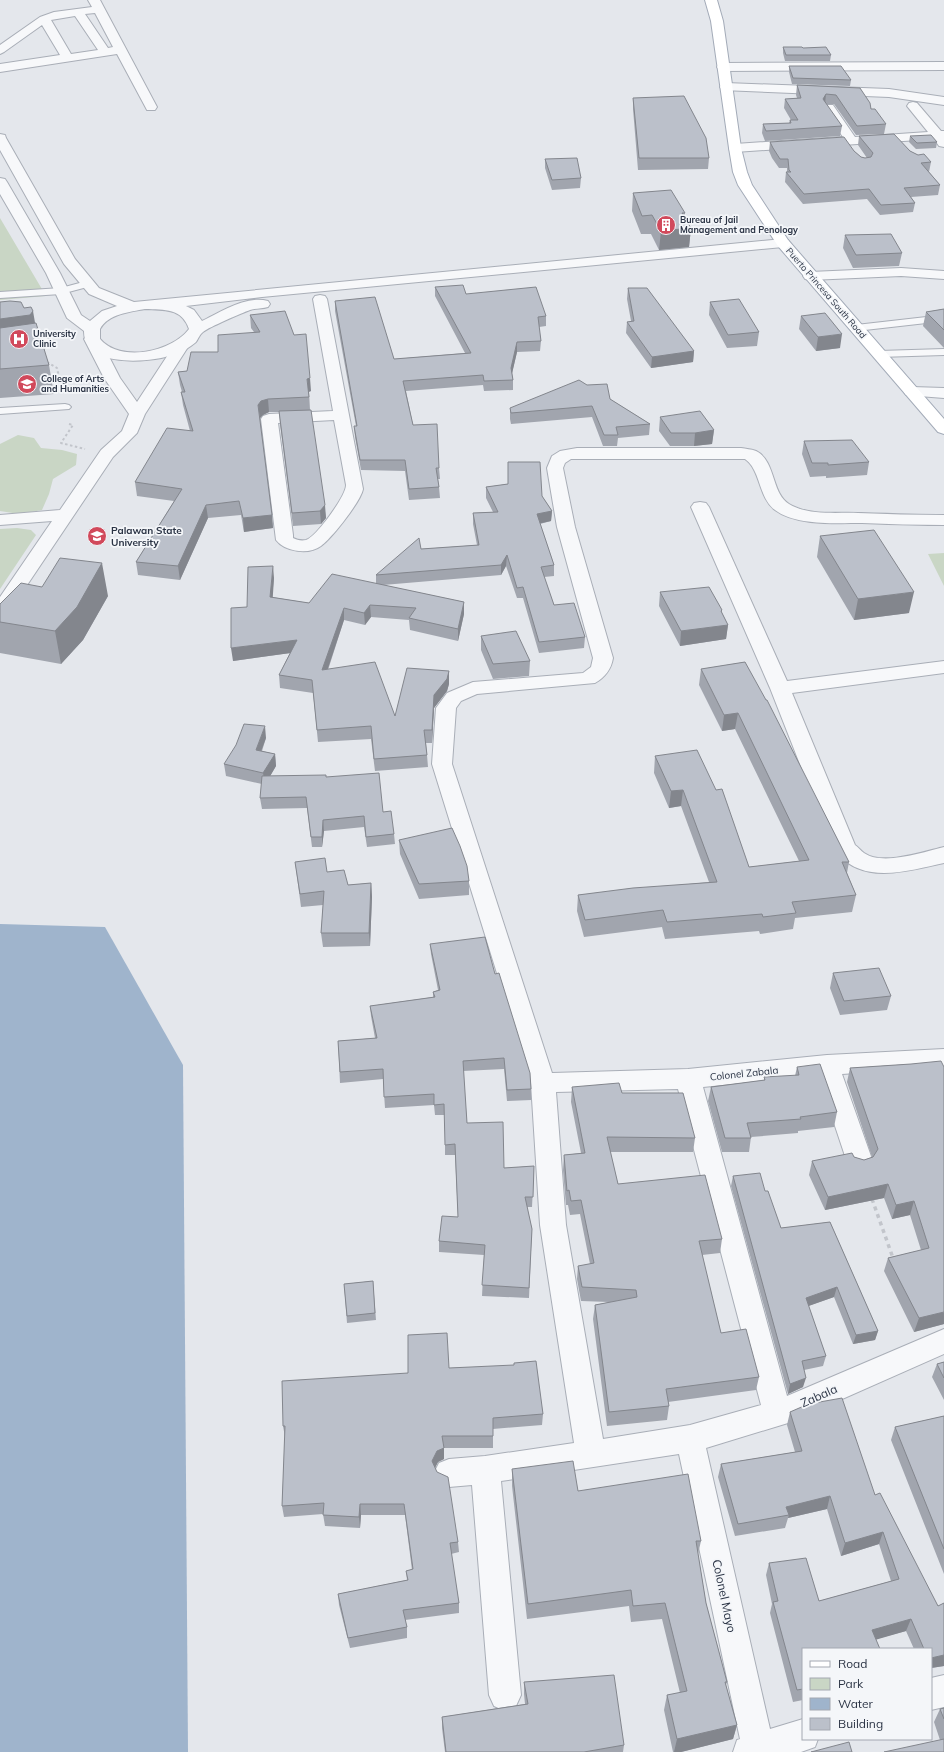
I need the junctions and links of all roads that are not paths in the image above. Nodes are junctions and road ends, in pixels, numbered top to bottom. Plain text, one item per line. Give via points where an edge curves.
1 (711, 0) edge
2 (97, 4) edge
3 (78, 12) junction
4 (44, 19) junction
5 (17, 38) junction
6 (120, 50) junction
7 (0, 51) edge
8 (105, 52) junction
9 (68, 58) junction
10 (31, 63) junction
11 (944, 66) edge
12 (723, 67) junction
13 (4, 68) edge
14 (726, 87) junction
15 (944, 101) edge
16 (913, 106) dead end
17 (151, 107) dead end
18 (829, 108) edge
19 (886, 125) edge
20 (0, 138) edge
21 (896, 138) junction
22 (942, 138) edge
23 (851, 145) junction
24 (735, 148) junction
25 (906, 149) edge
26 (0, 182) edge
27 (784, 243) junction
28 (794, 255) junction
29 (944, 275) edge
30 (810, 276) junction
31 (87, 284) junction
32 (61, 291) junction
33 (0, 295) edge
34 (320, 299) junction
35 (159, 305) junction
36 (132, 307) junction
37 (944, 318) edge
38 (856, 328) junction
39 (197, 329) junction
40 (92, 334) junction
41 (42, 344) edge
42 (180, 347) junction
43 (944, 352) edge
44 (0, 353) edge
45 (879, 354) junction
46 (912, 392) junction
47 (944, 393) edge
48 (65, 406) road end
49 (0, 412) edge
50 (137, 414) junction
51 (342, 415) junction
52 (944, 429) edge
53 (700, 507) dead end
54 (65, 515) junction
55 (0, 520) edge
56 (944, 520) edge
57 (0, 611) edge
58 (944, 667) edge
59 (780, 688) junction
60 (944, 856) edge
61 (944, 1058) edge
62 (827, 1065) junction
63 (688, 1079) junction
64 (543, 1083) junction
65 (860, 1162) edge
66 (944, 1341) edge
67 (778, 1414) junction
68 (690, 1439) junction
69 (591, 1455) junction
70 (486, 1470) junction
71 (449, 1473) dead end
72 (944, 1691) edge
73 (932, 1694) edge
74 (505, 1695) dead end
75 (802, 1735) edge
76 (755, 1751) edge

1 - 12 main road, Puerto Princesa South Road via 717,21
2 - 3 street
2 - 6 street
3 - 4 street
3 - 8 street
4 - 5 street
4 - 9 street
5 - 7 street
5 - 10 street
6 - 8 street
6 - 17 street
7 - 13 street
8 - 9 street
9 - 10 street
10 - 13 street
11 - 12 street
12 - 14 main road, Puerto Princesa South Road
14 - 15 street via 896,93
14 - 24 main road, Puerto Princesa South Road
16 - 22 street
18 - 23 street
19 - 21 street
20 - 31 street via 69,261
21 - 22 street
21 - 23 street
21 - 25 street
23 - 24 street
24 - 27 main road, Puerto Princesa South Road via 745,185
26 - 32 street
27 - 28 main road, Puerto Princesa South Road
27 - 35 street
28 - 30 main road, Puerto Princesa South Road
28 - 34 street via 497,280
29 - 30 street via 901,272
30 - 38 main road, Puerto Princesa South Road
31 - 32 lane
31 - 36 street via 94,291
32 - 33 lane
32 - 40 street via 75,318
34 - 39 street via 247,306
34 - 51 street
35 - 36 street
35 - 39 street via 178,309 191,316
36 - 40 street via 113,312 100,320
37 - 38 lane
38 - 45 main road, Puerto Princesa South Road
39 - 42 street via 194,337
40 - 42 street via 101,348 117,354 161,354
40 - 50 street via 112,378
41 - 44 lane
42 - 50 street
43 - 45 lane
45 - 46 main road, Puerto Princesa South Road
46 - 47 street
46 - 52 main road, Puerto Princesa South Road
48 - 49 lane
50 - 54 street via 129,433 107,454
51 - 51 street via 355,490 314,543 300,546 289,544 284,535 269,419
53 - 59 street
54 - 55 street
54 - 57 street
56 - 64 street via 820,517 796,513 782,508 775,501 756,459 750,455 577,453 558,460 555,468 566,527 603,658 602,666 588,679 473,688 454,696 446,708 442,764
58 - 59 street
59 - 60 street via 846,850 867,864 886,866
61 - 62 street, Colonel Zabala
62 - 63 street, Colonel Zabala
62 - 65 street
63 - 64 street, Colonel Zabala
63 - 67 street
64 - 69 street via 553,1225
66 - 67 street, Zabala
67 - 68 street, Zabala
68 - 69 street, Zabala
68 - 76 street, Colonel Mayo
69 - 70 street, Zabala
70 - 71 street, Zabala
70 - 74 street
72 - 73 street
75 - 76 street

